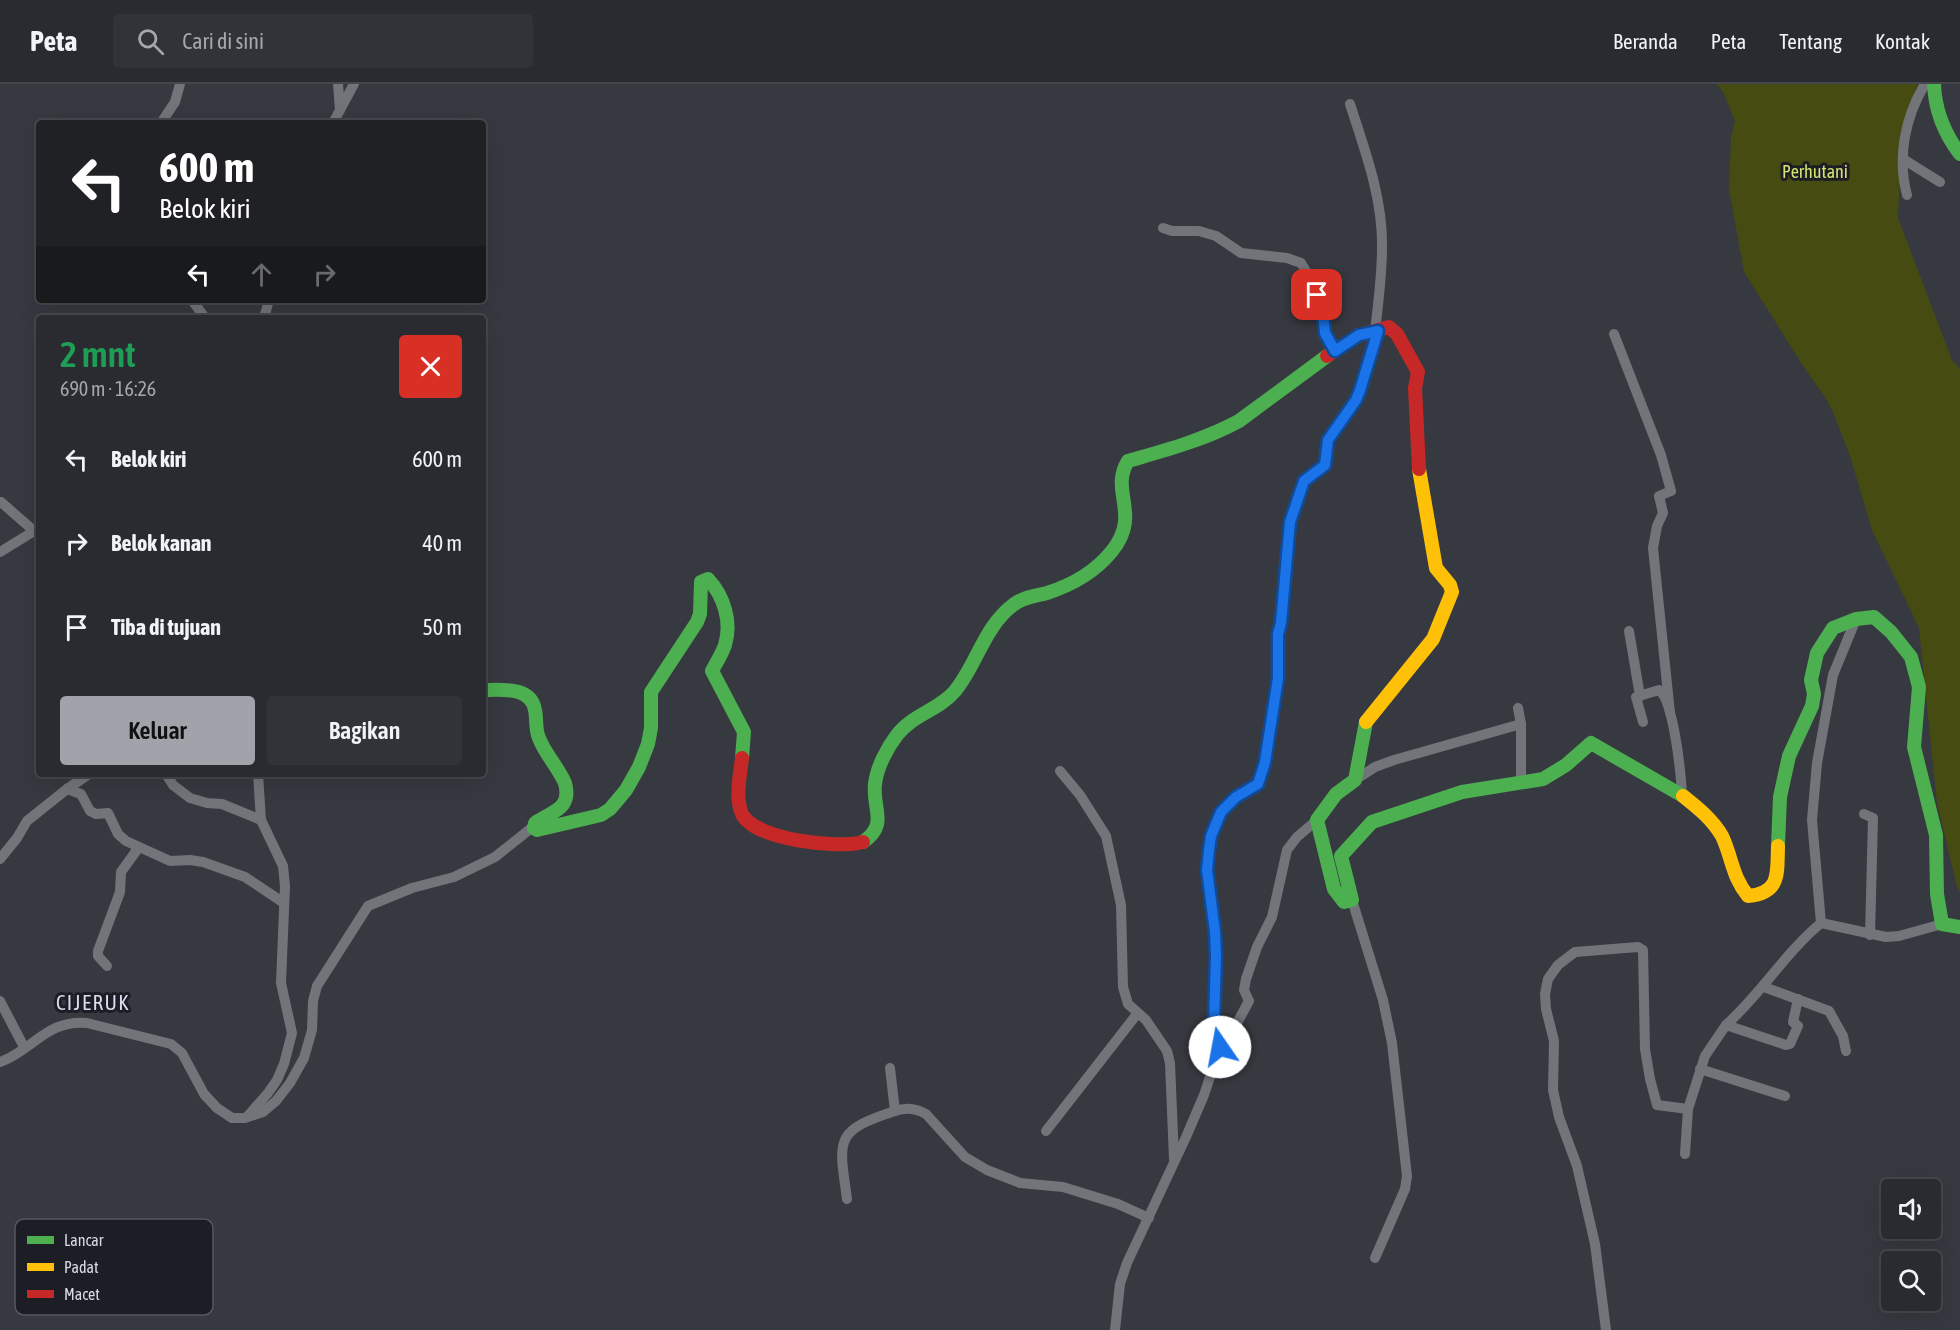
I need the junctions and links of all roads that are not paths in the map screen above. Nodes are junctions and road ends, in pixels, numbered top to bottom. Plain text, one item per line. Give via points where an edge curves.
1 (180, 84) edge
2 (338, 84) edge
3 (354, 84) edge
4 (1924, 84) edge
5 (1934, 84) edge
6 (1350, 104) dead end
7 (340, 110) junction
8 (163, 120) edge
9 (335, 120) edge
10 (1960, 154) edge
11 (1903, 159) junction
12 (1940, 182) dead end
13 (1907, 195) dead end
14 (1163, 228) dead end
15 (1377, 331) junction
16 (1614, 334) dead end
17 (1335, 351) junction
18 (1, 502) edge
19 (36, 529) edge
20 (36, 531) edge
21 (0, 552) edge
22 (1856, 619) junction
23 (1833, 628) junction
24 (1629, 631) dead end
25 (1845, 642) junction
26 (486, 690) edge
27 (1640, 696) junction
28 (1518, 708) dead end
29 (1670, 713) junction
30 (1643, 722) dead end
31 (1521, 724) junction
32 (1060, 771) dead end
33 (85, 777) edge
34 (168, 777) edge
35 (258, 777) edge
36 (1355, 780) junction
37 (1521, 782) junction
38 (67, 789) junction
39 (1682, 795) junction
40 (1864, 814) dead end
41 (261, 820) junction
42 (1317, 820) junction
43 (534, 826) junction
44 (139, 847) junction
45 (0, 859) edge
46 (1352, 900) junction
47 (284, 903) junction
48 (1821, 923) junction
49 (1942, 924) junction
50 (1960, 927) edge
51 (1870, 935) junction
52 (107, 966) dead end
53 (1764, 987) junction
54 (1798, 999) junction
55 (0, 1001) edge
56 (1137, 1014) junction
57 (1726, 1025) junction
58 (24, 1047) junction
59 (1220, 1047) junction
60 (1846, 1051) dead end
61 (0, 1062) edge
62 (890, 1068) dead end
63 (1700, 1069) junction
64 (1785, 1096) dead end
65 (1688, 1109) junction
66 (895, 1111) junction
67 (245, 1118) junction
68 (1046, 1131) dead end
69 (1685, 1154) dead end
70 (1174, 1162) junction
71 (847, 1199) dead end
72 (1149, 1218) junction
73 (1375, 1258) dead end
74 (1115, 1330) edge
75 (1606, 1330) edge

1 - 8 street via 175,102
2 - 7 street
3 - 7 street
4 - 11 street via 1910,121
5 - 10 main road via 1942,127
6 - 15 street via 1373,173 1379,212 1382,247
7 - 9 street
11 - 12 street
11 - 13 street
14 - 17 street via 1199,231 1216,236 1241,253 1301,263 1317,295 1325,333
15 - 17 main road via 1359,335
15 - 36 main road via 1389,327 1394,330 1416,366 1419,472 1436,568 1452,592 1433,639 1366,721
15 - 59 street via 1356,400 1328,440 1325,465 1304,481 1290,522 1278,634 1278,678 1258,784 1221,812 1211,836 1207,870 1215,932 1214,1023
16 - 29 street via 1671,491 1659,496 1663,513 1653,548
17 - 43 main road via 1224,429 1128,461 1122,472 1126,521 1110,553 1063,587 1012,606 987,634 952,694 899,732 876,778 878,823 868,840 856,844 774,835 745,819 739,801 744,732 712,671 725,645 728,628 717,589 706,579 702,582 697,622 651,692 652,721 647,749 642,764 617,802 597,816 537,830
18 - 19 street
20 - 21 street
22 - 23 main road
22 - 25 street
22 - 49 main road via 1874,617 1911,657 1919,687 1914,747 1936,835
23 - 25 street
23 - 39 main road via 1817,653 1812,706 1784,774 1779,869 1770,890 1755,896 1742,891 1722,837 1708,816
24 - 27 street
25 - 48 street via 1828,692 1812,820
26 - 43 main road via 517,692 531,699 538,737 566,784 564,805
27 - 29 street via 1659,690
27 - 30 street via 1636,697
28 - 31 street
29 - 39 street
31 - 36 street via 1409,755 1375,767
31 - 37 street
32 - 56 street via 1106,836 1121,905 1124,987 1128,1004
33 - 38 street
34 - 41 street via 190,798 222,804
35 - 41 street
36 - 42 main road via 1336,794
37 - 39 main road via 1543,779 1591,743
37 - 46 main road via 1462,792 1372,822 1341,856
38 - 44 street via 81,794 92,812 108,813 121,837
38 - 45 street via 27,821
40 - 51 street via 1873,818
41 - 47 street via 283,866
42 - 46 main road via 1334,889 1344,903
42 - 59 street via 1287,850 1272,917 1246,979 1244,990 1249,1000
43 - 67 street via 495,857 454,877 411,888 368,906 317,986 312,1030 304,1058 290,1083 263,1112
44 - 47 street via 171,861 203,862 244,877
44 - 52 street via 121,872 120,892 98,951
46 - 73 street via 1390,1032 1407,1176
47 - 67 street via 281,983 291,1041 277,1080
48 - 51 street
48 - 53 street via 1802,939
49 - 50 main road
49 - 51 street via 1899,936
53 - 54 street
53 - 57 street
54 - 57 street via 1792,1022 1798,1028 1787,1045
54 - 60 street via 1829,1011 1843,1036
55 - 58 street
56 - 68 street
56 - 70 street via 1146,1020 1167,1051 1170,1063
57 - 63 street
58 - 61 street
58 - 67 street via 73,1022 162,1041 182,1053 204,1094 217,1108 232,1118
59 - 70 street
62 - 66 street
63 - 64 street
63 - 65 street
65 - 69 street
65 - 75 street via 1657,1105 1645,1049 1642,948 1575,952 1558,965 1548,979 1545,994 1554,1041 1553,1090 1577,1166 1595,1244
66 - 71 street via 864,1121 844,1139 841,1160
66 - 72 street via 918,1109 926,1114 965,1157 987,1170 1020,1183 1063,1187
70 - 72 street
72 - 74 street via 1135,1242 1120,1284

